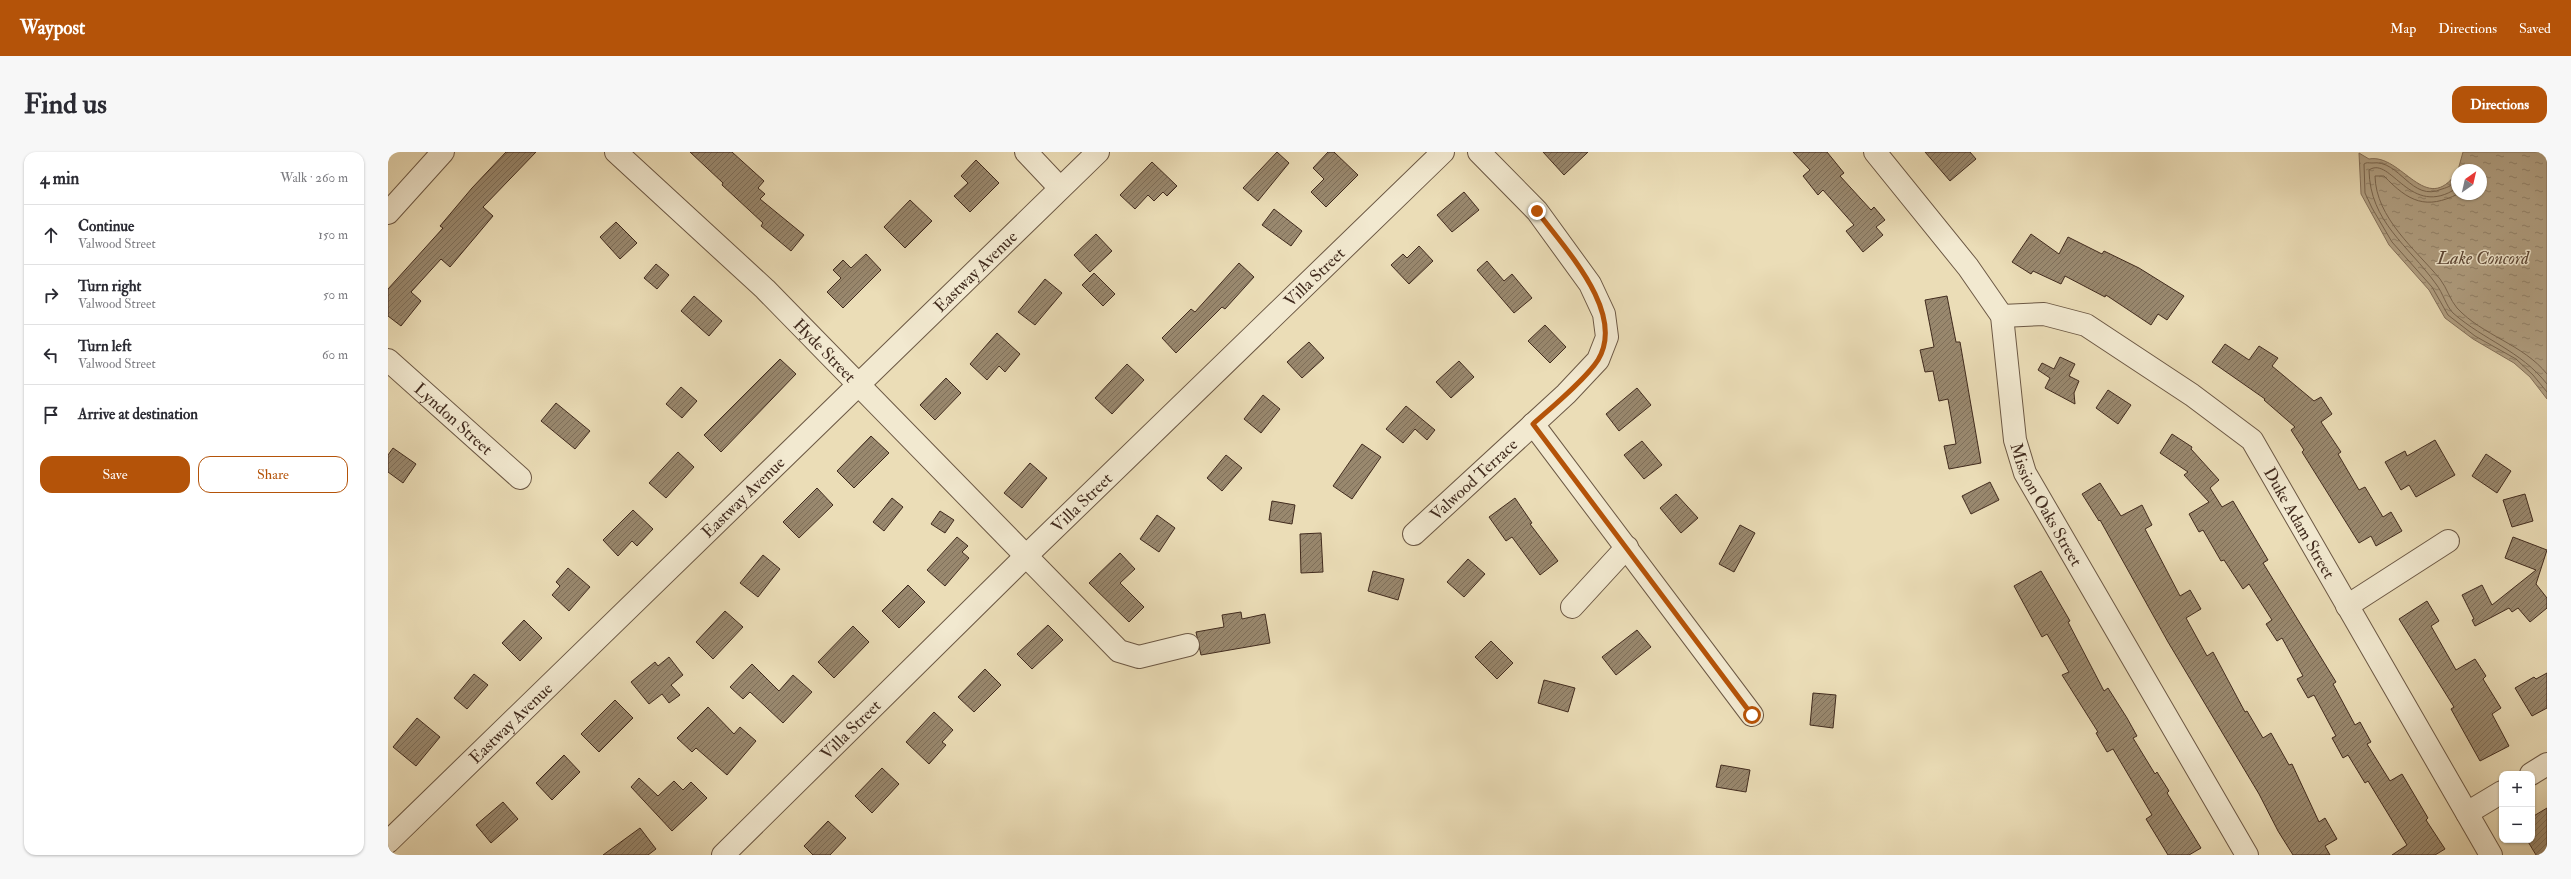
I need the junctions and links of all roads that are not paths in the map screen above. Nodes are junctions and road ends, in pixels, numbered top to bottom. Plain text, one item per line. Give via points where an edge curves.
1 (443, 152) edge
2 (616, 152) edge
3 (1026, 152) edge
4 (1098, 152) edge
5 (1443, 152) edge
6 (1479, 152) edge
7 (1875, 152) edge
8 (1060, 188) junction
9 (388, 213) edge
10 (2002, 316) junction
11 (388, 360) edge
12 (858, 385) junction
13 (1533, 424) junction
14 (520, 478) dead end
15 (1414, 534) dead end
16 (2448, 541) dead end
17 (1627, 547) junction
18 (1026, 556) junction
19 (2347, 606) junction
20 (1572, 607) dead end
21 (1188, 645) dead end
22 (1752, 715) dead end
23 (2547, 764) edge
24 (2535, 772) edge
25 (2499, 794) edge
26 (2467, 813) junction
27 (388, 842) edge
28 (723, 855) edge
29 (2247, 855) edge
30 (2491, 855) edge

1 - 9 street
2 - 12 street, Hyde Street via 765,289
3 - 8 street
4 - 8 street, Eastway Avenue
5 - 18 street, Villa Street
6 - 13 street, Valwood Terrace via 1537,211 1590,284 1607,326 1607,337 1598,360
7 - 10 street, Mission Oaks Street via 1968,266
8 - 12 street, Eastway Avenue
10 - 19 street, Duke Adam Street via 2044,314 2086,325 2192,395 2252,440
10 - 29 street, Mission Oaks Street via 2015,440 2025,473
11 - 14 street, Lyndon Street
12 - 18 street, Hyde Street
12 - 27 street, Eastway Avenue
13 - 15 street, Valwood Terrace
13 - 17 street
16 - 19 street
17 - 20 street
17 - 22 street
18 - 21 street, Hyde Street via 1118,651 1139,656
18 - 28 street, Villa Street
19 - 26 street, Duke Adam Street
23 - 24 street
25 - 26 street
26 - 30 street, Duke Adam Street

